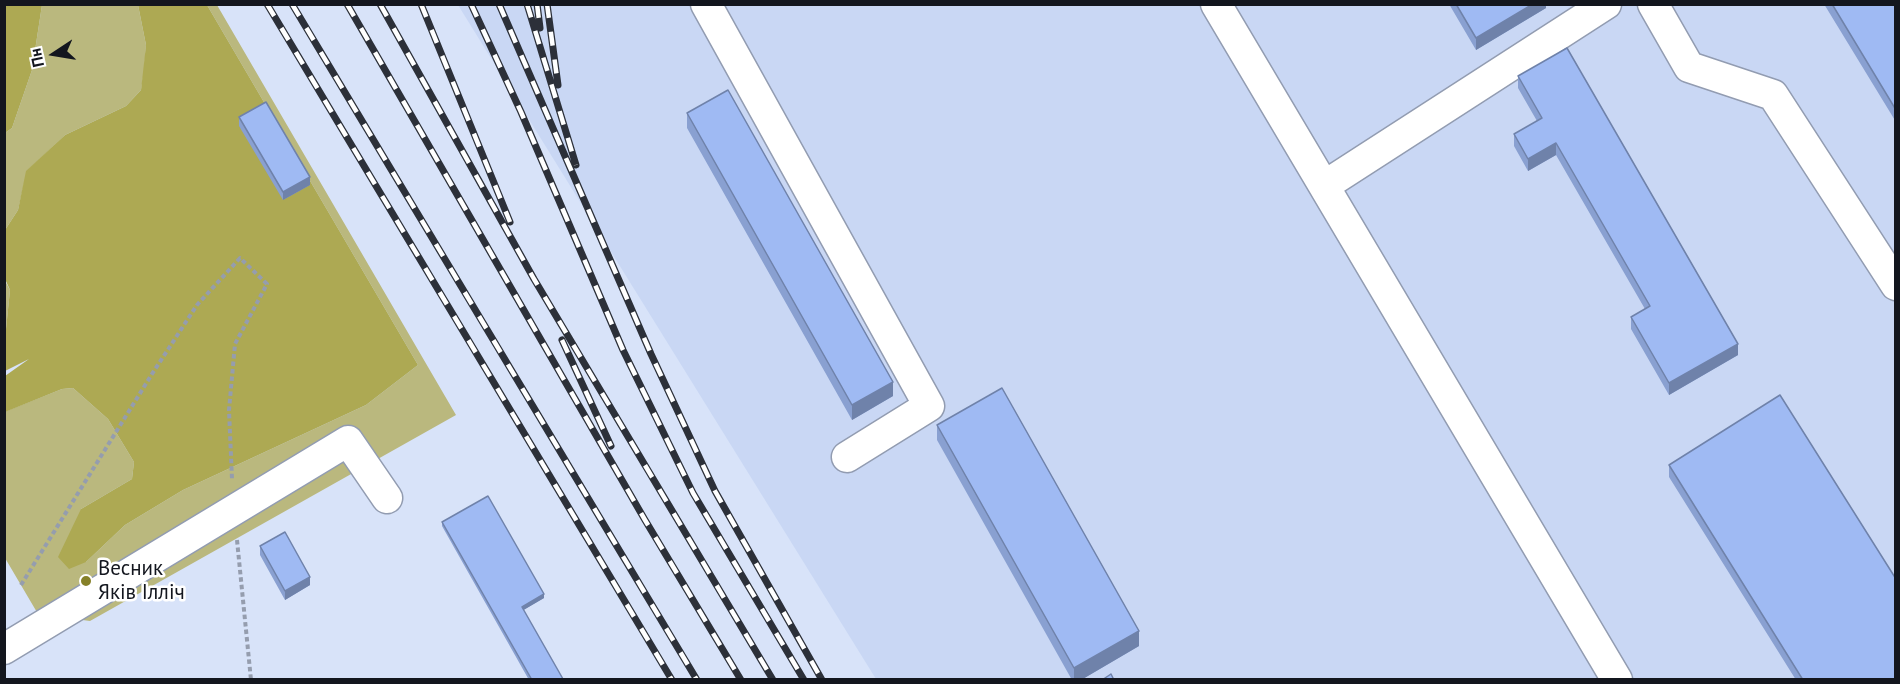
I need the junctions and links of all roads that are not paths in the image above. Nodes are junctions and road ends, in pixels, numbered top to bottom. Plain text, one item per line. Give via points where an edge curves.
1 (706, 4) edge
2 (1216, 4) edge
3 (1606, 4) edge
4 (1653, 4) edge
5 (1324, 186) junction
6 (1896, 285) edge
7 (847, 457) dead end
8 (387, 498) dead end
9 (4, 649) edge
10 (1612, 677) edge

1 - 7 street via 929,406
2 - 5 street
3 - 5 street
4 - 6 street via 1689,67 1773,95
5 - 10 street
8 - 9 street via 348,441

